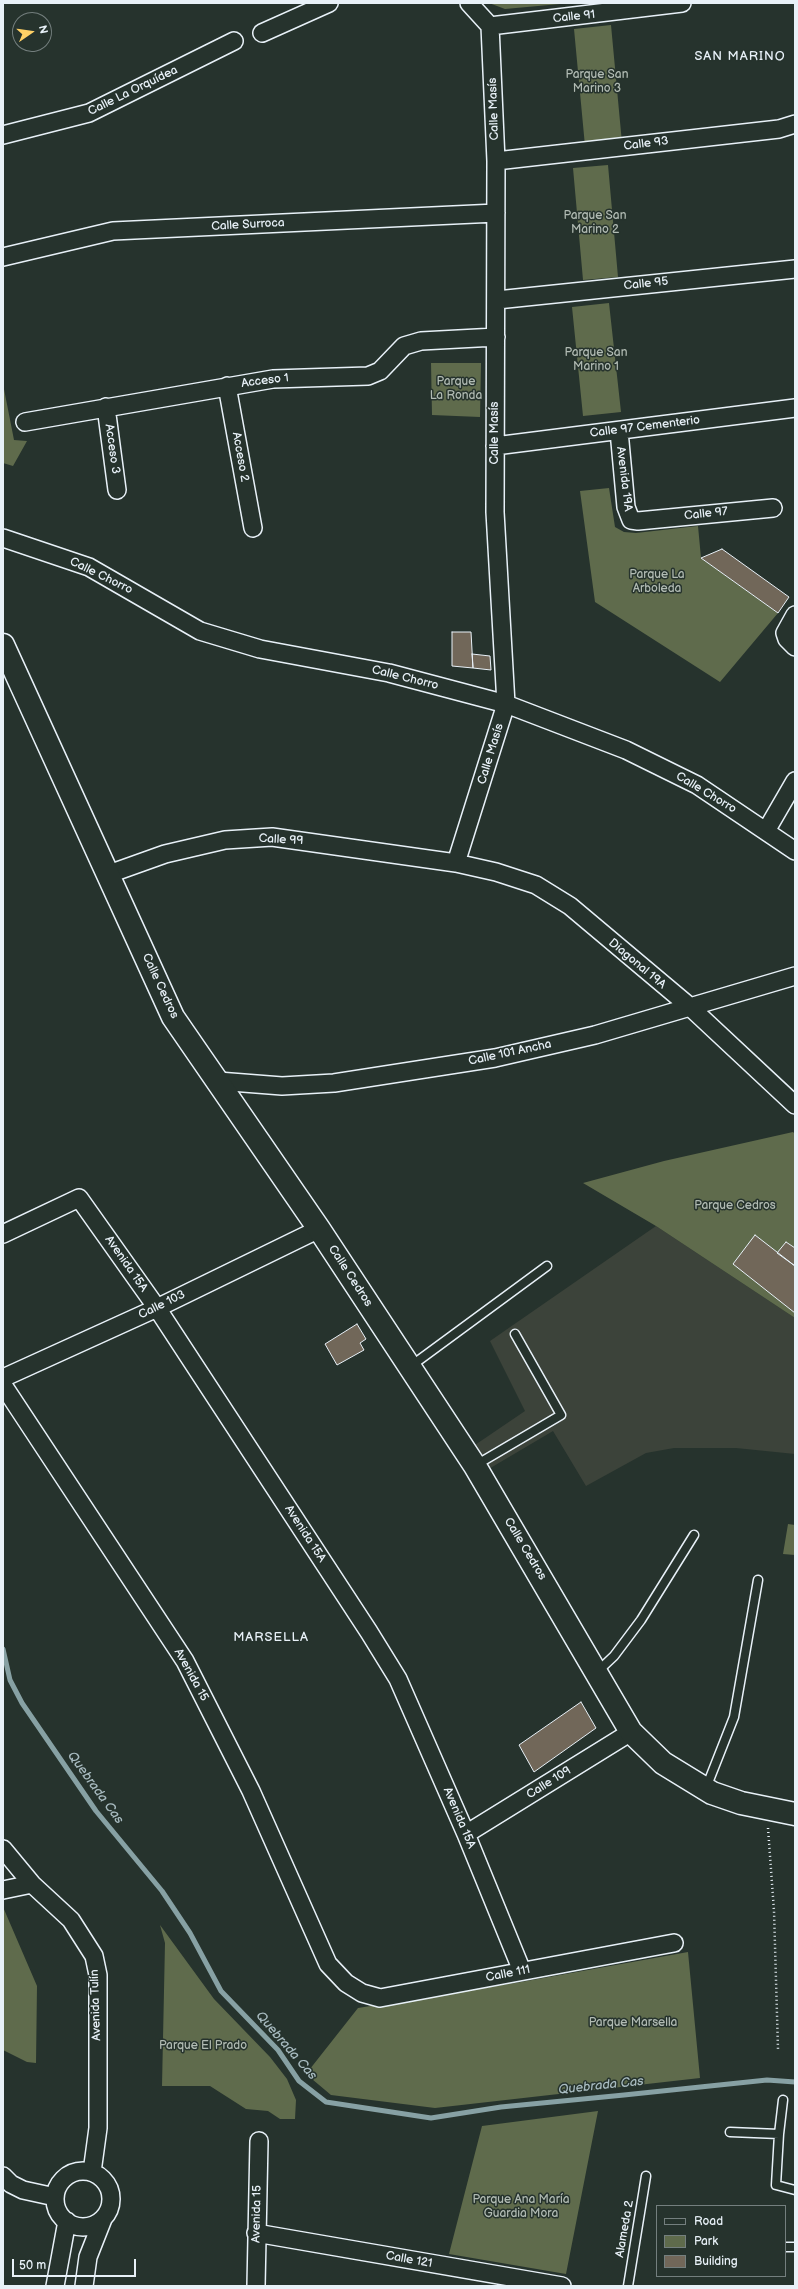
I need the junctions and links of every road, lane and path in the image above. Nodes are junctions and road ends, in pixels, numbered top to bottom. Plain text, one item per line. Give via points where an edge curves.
1 (329, 3) edge
2 (468, 3) edge
3 (682, 3) edge
4 (656, 5) edge
5 (490, 26) junction
6 (262, 33) dead end
7 (234, 41) dead end
8 (795, 124) edge
9 (3, 136) edge
10 (496, 162) junction
11 (496, 213) junction
12 (3, 257) edge
13 (795, 268) edge
14 (497, 300) junction
15 (496, 337) junction
16 (227, 386) junction
17 (106, 407) junction
18 (795, 408) edge
19 (25, 422) dead end
20 (619, 431) junction
21 (495, 446) junction
22 (117, 490) dead end
23 (773, 508) dead end
24 (638, 521) joint
25 (253, 528) dead end
26 (3, 538) edge
27 (795, 615) edge
28 (790, 641) edge
29 (3, 645) edge
30 (506, 704) junction
31 (795, 781) edge
32 (766, 831) junction
33 (795, 850) edge
34 (456, 863) junction
35 (109, 874) junction
36 (795, 976) edge
37 (688, 1006) junction
38 (218, 1081) junction
39 (795, 1105) edge
40 (319, 1229) junction
41 (3, 1234) edge
42 (547, 1266) dead end
43 (157, 1308) junction
44 (515, 1334) dead end
45 (410, 1367) junction
46 (3, 1378) edge
47 (3, 1385) edge
48 (475, 1466) junction
49 (694, 1535) dead end
50 (758, 1580) dead end
51 (597, 1672) junction
52 (631, 1732) junction
53 (705, 1790) junction
54 (767, 1809) junction
55 (795, 1814) edge
56 (466, 1834) junction
57 (3, 1849) edge
58 (32, 1884) junction
59 (3, 1890) edge
60 (674, 1943) dead end
61 (522, 1971) junction
62 (346, 1982) joint
63 (778, 2048) dead end
64 (783, 2100) dead end
65 (730, 2132) dead end
66 (780, 2134) junction
67 (259, 2141) dead end
68 (92, 2172) junction
69 (3, 2176) edge
70 (646, 2176) dead end
71 (795, 2190) edge
72 (55, 2197) junction
73 (103, 2219) junction
74 (67, 2221) junction
75 (256, 2233) junction
76 (510, 2282) edge
77 (55, 2286) edge
78 (84, 2286) edge
79 (256, 2286) edge
80 (562, 2286) edge
81 (628, 2286) edge

1 - 6 street
2 - 5 street
3 - 4 street, Calle 91
4 - 5 street, Calle 91
5 - 10 street, Calle Masís
7 - 9 street, Calle La Orquídea via 89,113
8 - 10 street, Calle 93 via 771,130
10 - 11 street, Calle Masís
11 - 12 street, Calle Surroca via 113,232
11 - 14 street, Calle Masís
13 - 14 street, Calle 95
14 - 15 street, Calle Masís
15 - 16 street, Acceso 1 via 421,340 404,346 380,371 368,376 273,379
15 - 21 street, Calle Masís
16 - 17 street, Acceso 1
16 - 25 street, Acceso 2
17 - 19 street, Acceso 1
17 - 22 street, Acceso 3
18 - 20 street, Calle 97 Cementerio
20 - 21 street, Calle 97 Cementerio
20 - 24 street, Avenida 19A via 627,511 631,520
21 - 30 street, Calle Masís via 495,512
23 - 24 street, Calle 97
26 - 30 street, Calle Chorro via 89,567 200,631 260,649 389,673
27 - 28 street via 787,627
29 - 35 street, Calle Cedros
30 - 32 street, Calle Chorro via 633,754 697,785
30 - 34 street, Calle Masís
31 - 32 street
32 - 33 street, Calle Chorro
34 - 35 street, Calle 99 via 272,837 218,842 165,854
34 - 37 street, Diagonal 19A via 536,885 570,906
35 - 38 street, Calle Cedros via 172,1017
36 - 37 street, Calle 101 Ancha
37 - 38 street, Calle 101 Ancha via 595,1036 495,1058 334,1083 282,1086
37 - 39 street, Diagonal 19A
38 - 40 street, Calle Cedros
40 - 43 street, Calle 103
40 - 45 street, Calle Cedros
41 - 43 street, Avenida 15A via 79,1198
42 - 45 lane
43 - 46 street, Calle 103
43 - 56 street, Avenida 15A via 398,1679
44 - 48 lane via 561,1415
45 - 48 street, Calle Cedros
47 - 62 street, Avenida 15 via 185,1661 251,1791 328,1964
48 - 51 street, Calle Cedros
49 - 51 lane via 636,1626 614,1656
50 - 53 lane via 734,1717
51 - 52 street, Calle Cedros
52 - 53 street, Calle Cedros via 663,1763
52 - 56 street, Calle 109
53 - 54 street, Calle Cedros
54 - 55 street, Calle Cedros
54 - 63 path via 774,1911
56 - 61 street, Avenida 15A
57 - 58 street, Avenida Tulín
58 - 59 street
58 - 68 street, Avenida Tulín via 71,1920 94,1956 98,1975 98,2128
60 - 61 street, Calle 111
61 - 62 street, Calle 111 via 380,1998 362,1993
64 - 66 lane
65 - 66 lane
66 - 71 lane via 776,2185
67 - 75 street, Avenida 15
68 - 72 street via 84,2170 67,2175 61,2181
68 - 73 street via 104,2180 110,2192 111,2202
69 - 72 street via 23,2190
70 - 81 lane, Alameda 2
72 - 74 street via 60,2215
73 - 74 street via 82,2227
73 - 78 street via 88,2257
74 - 77 street
75 - 76 street, Calle 121
75 - 79 street, Avenida 15
76 - 80 street, Calle 121

